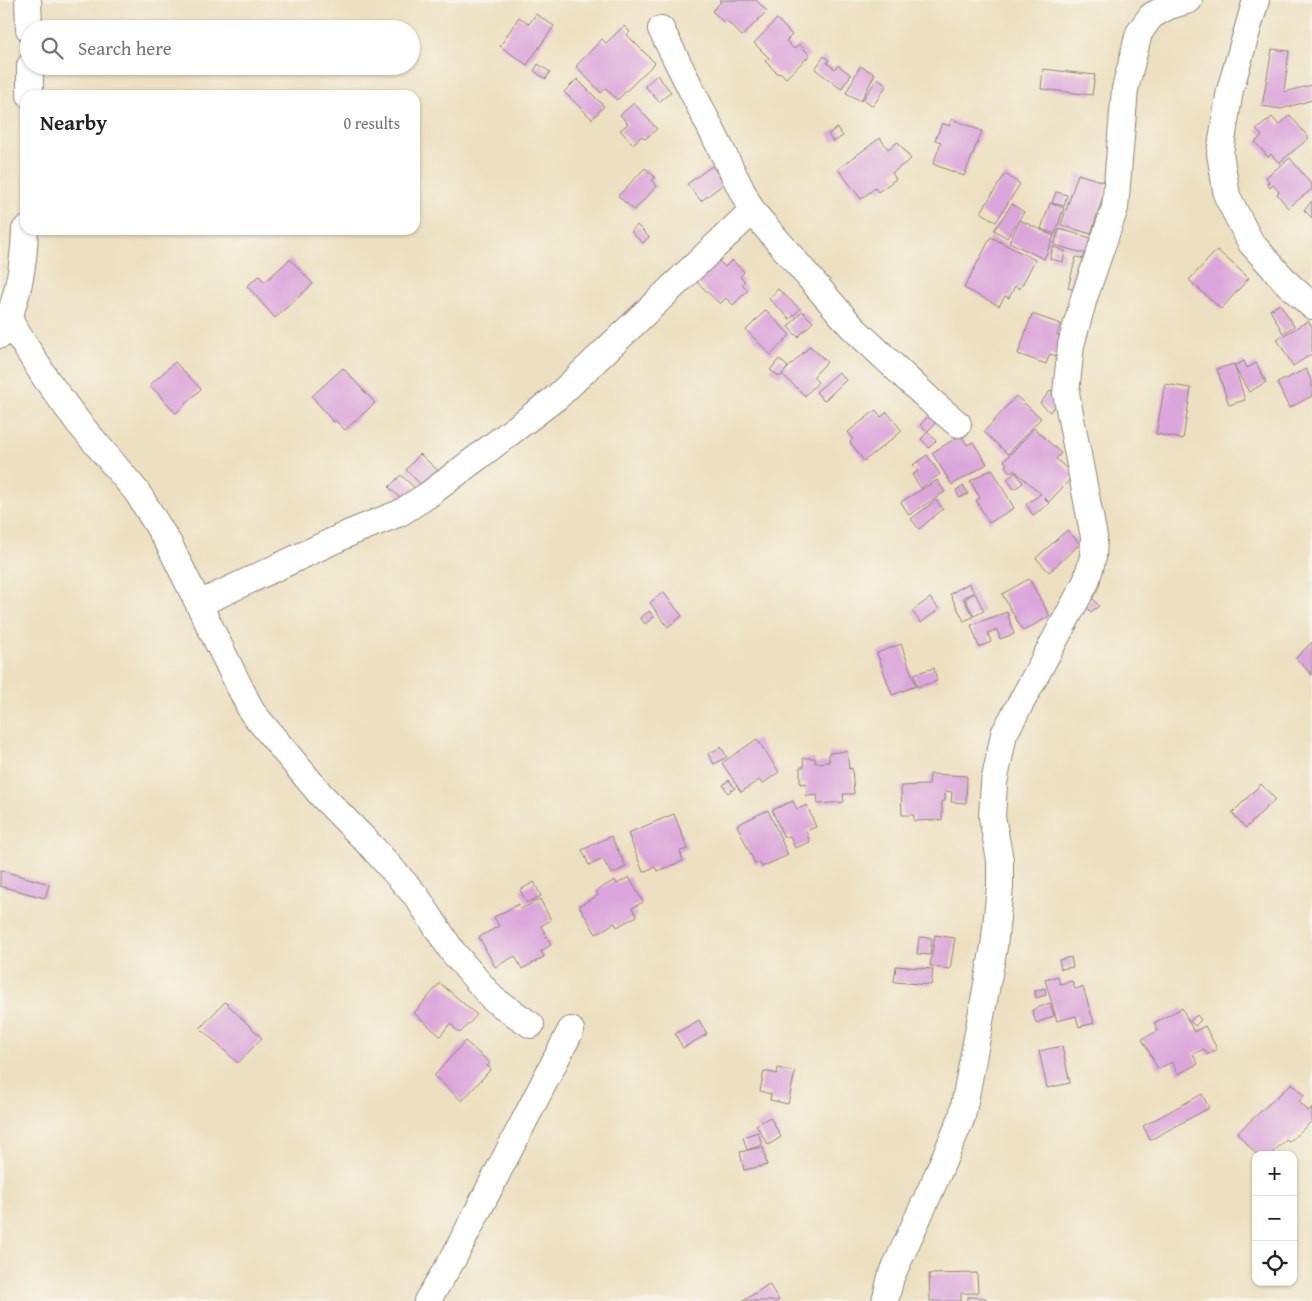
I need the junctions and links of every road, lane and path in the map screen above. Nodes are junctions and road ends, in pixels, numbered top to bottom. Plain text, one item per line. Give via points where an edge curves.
1 (28, 0) edge
2 (1189, 0) edge
3 (1256, 0) edge
4 (29, 20) edge
5 (661, 28) dead end
6 (30, 75) edge
7 (30, 90) edge
8 (752, 211) junction
9 (25, 235) edge
10 (1312, 306) edge
11 (4, 329) edge
12 (958, 424) dead end
13 (199, 604) junction
14 (531, 1025) dead end
15 (571, 1030) dead end
16 (427, 1301) edge
17 (885, 1301) edge

1 - 4 street
2 - 17 street via 1151,16 1139,33 1125,89 1115,208 1071,345 1066,393 1094,537 1094,557 1086,582 1004,734 992,808 1000,860 994,947 962,1117 891,1278
3 - 10 street via 1230,90 1220,153 1227,196 1251,243
5 - 8 street
6 - 7 street
8 - 12 street via 852,327
8 - 13 street via 557,397 428,495 400,513
9 - 11 street via 24,256
11 - 13 street via 137,492 169,544
13 - 14 street via 252,712 322,796 417,897 452,951 493,999
15 - 16 street via 453,1259

